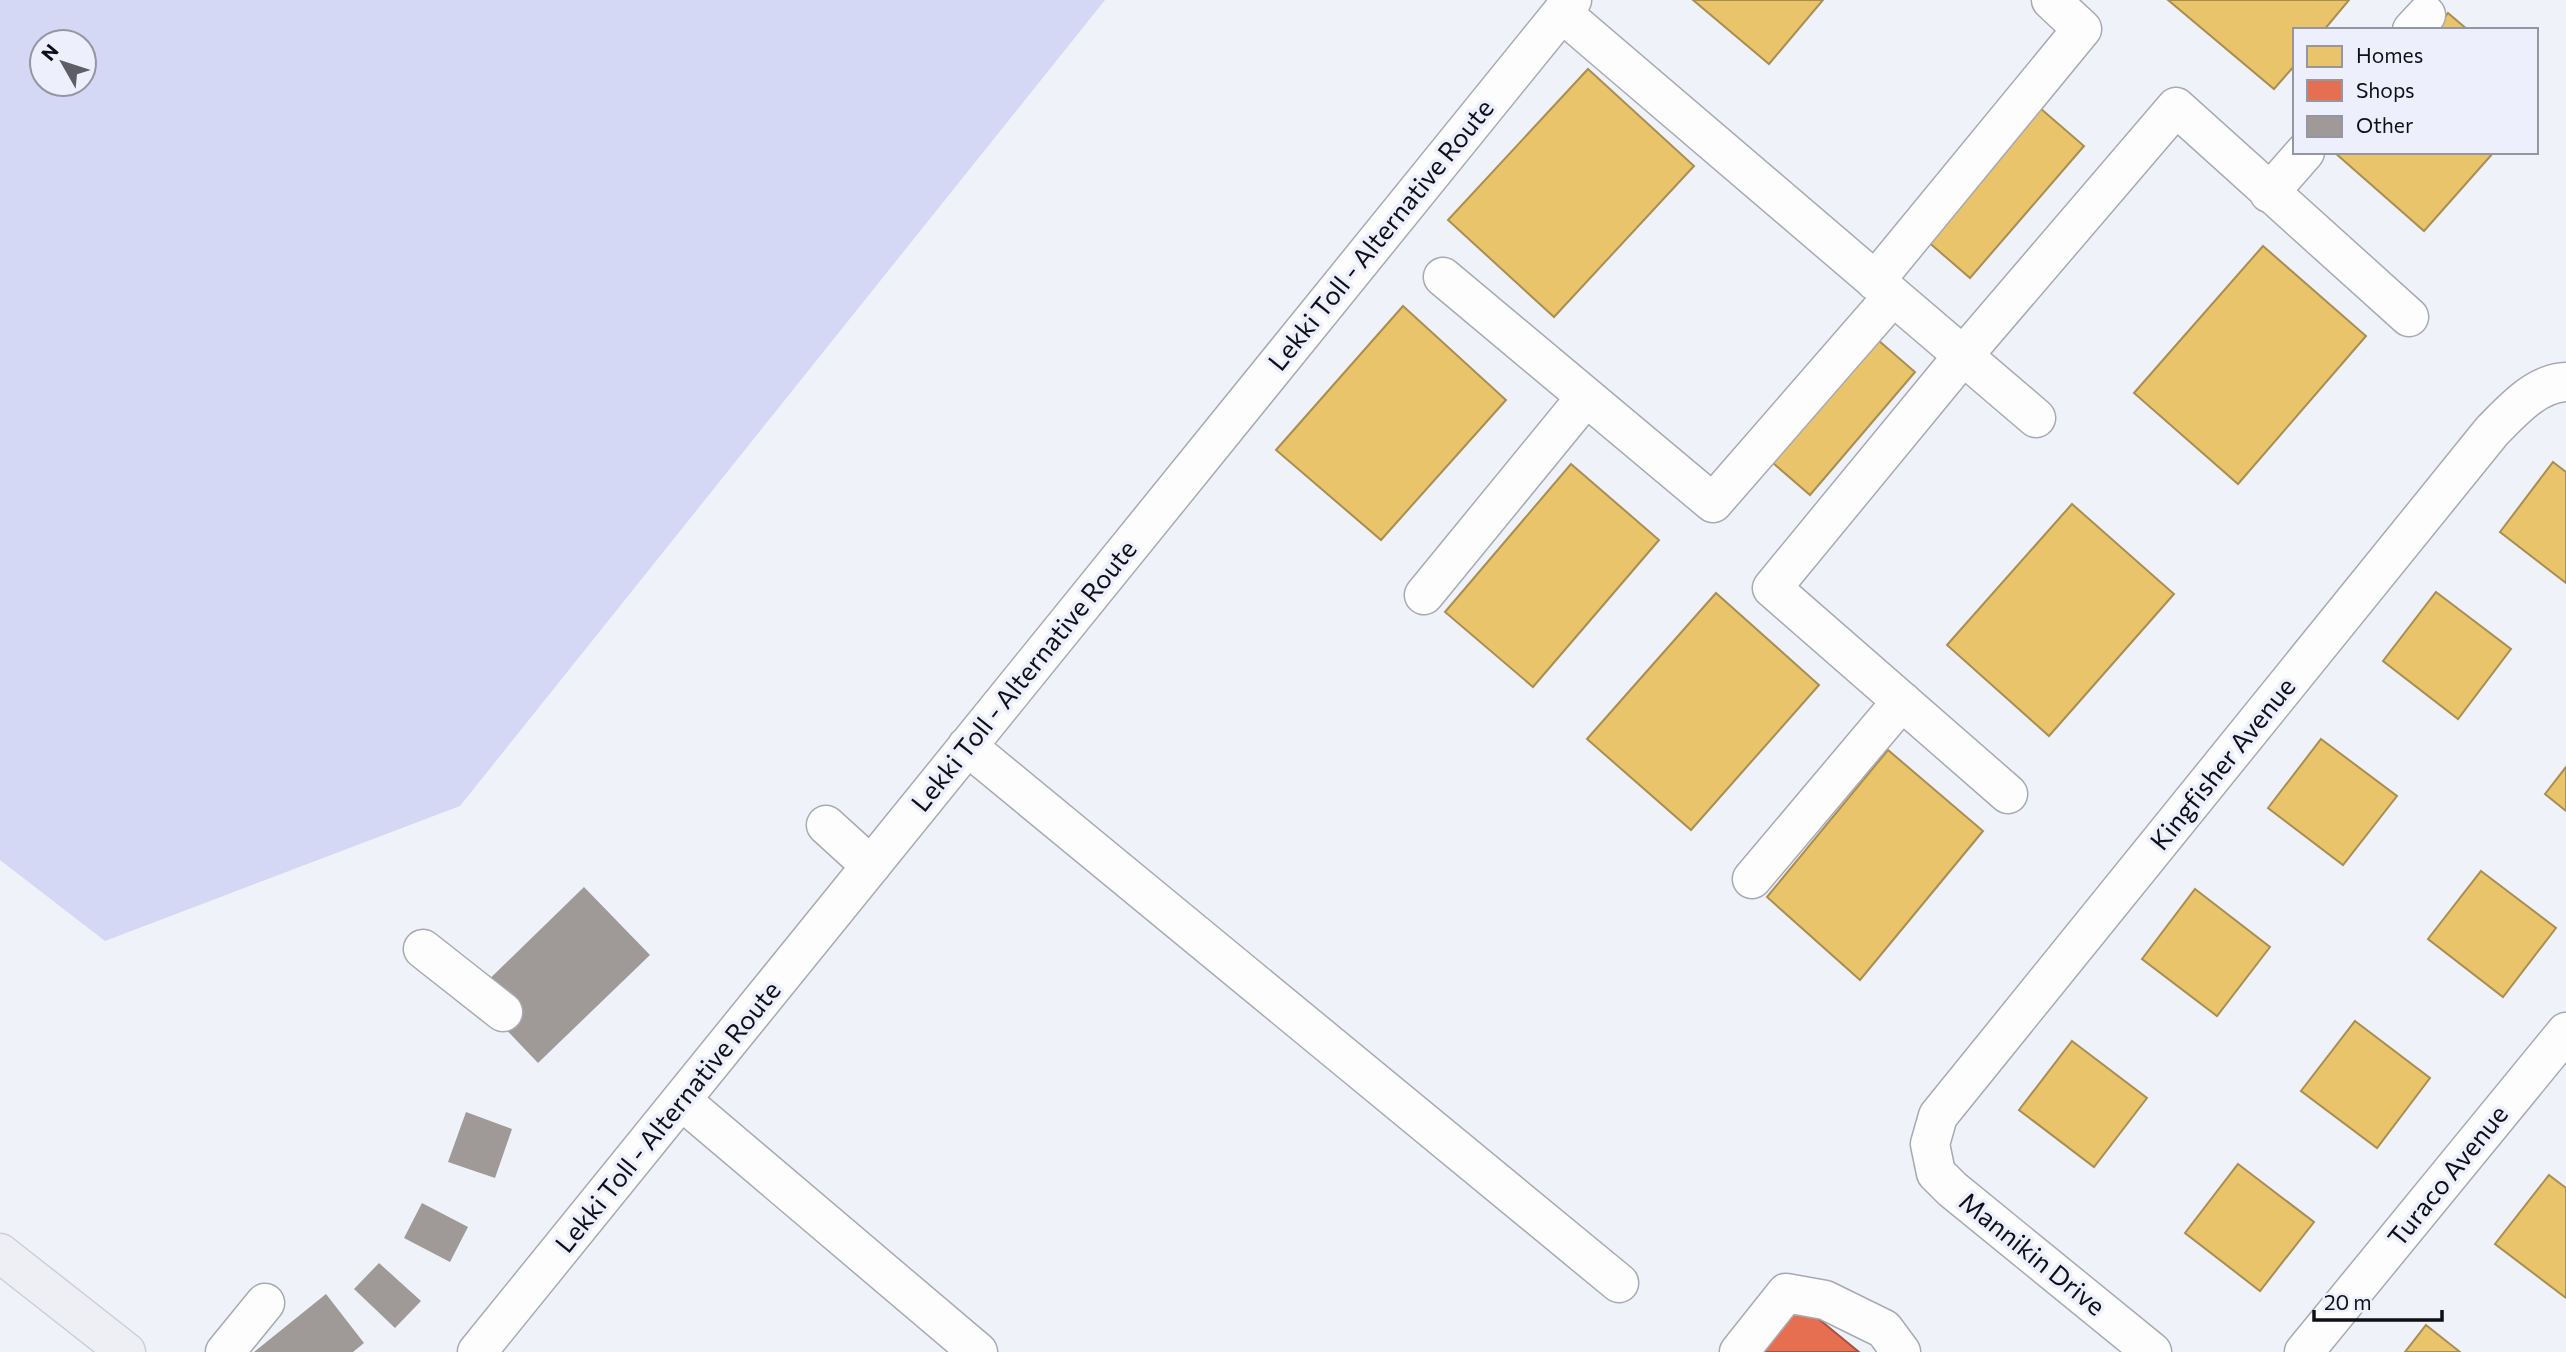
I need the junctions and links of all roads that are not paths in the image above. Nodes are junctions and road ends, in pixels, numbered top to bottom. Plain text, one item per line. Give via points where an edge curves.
1 (2051, 0) edge
2 (1567, 6) edge
3 (2303, 154) edge
4 (2269, 193) junction
5 (1443, 277) dead end
6 (1884, 289) junction
7 (2409, 317) dead end
8 (1962, 357) junction
9 (2549, 388) edge
10 (1587, 397) junction
11 (2036, 418) dead end
12 (1424, 595) dead end
13 (1902, 701) junction
14 (967, 746) junction
15 (2008, 794) dead end
16 (827, 825) dead end
17 (871, 866) junction
18 (1752, 879) dead end
19 (423, 949) dead end
20 (503, 1012) dead end
21 (2566, 1032) edge
22 (681, 1100) junction
23 (1930, 1144) joint
24 (0, 1253) edge
25 (1619, 1283) dead end
26 (265, 1303) dead end
27 (126, 1352) edge
28 (225, 1352) edge
29 (477, 1352) edge
30 (978, 1352) edge
31 (1740, 1352) edge
32 (1901, 1352) edge
33 (2152, 1352) edge
34 (2304, 1352) edge

1 - 6 street via 2082,29
2 - 6 street
2 - 14 street, Lekki Toll - Alternative Route
3 - 4 street
4 - 7 street
4 - 8 street via 2176,107
5 - 10 street
6 - 8 street
6 - 10 street via 1713,503
8 - 11 street
8 - 13 street via 1772,588
9 - 23 street, Kingfisher Avenue via 2515,407 2492,431 1938,1116
10 - 12 street
13 - 15 street
13 - 18 street
14 - 17 street, Lekki Toll - Alternative Route
14 - 25 street
16 - 17 street
17 - 22 street, Lekki Toll - Alternative Route
19 - 20 street
21 - 34 street, Turaco Avenue
22 - 29 street, Lekki Toll - Alternative Route
22 - 30 street
23 - 33 street, Mannikin Drive via 1936,1172 1952,1189
24 - 27 main road
26 - 28 street
31 - 32 street via 1786,1293 1825,1300 1884,1329

